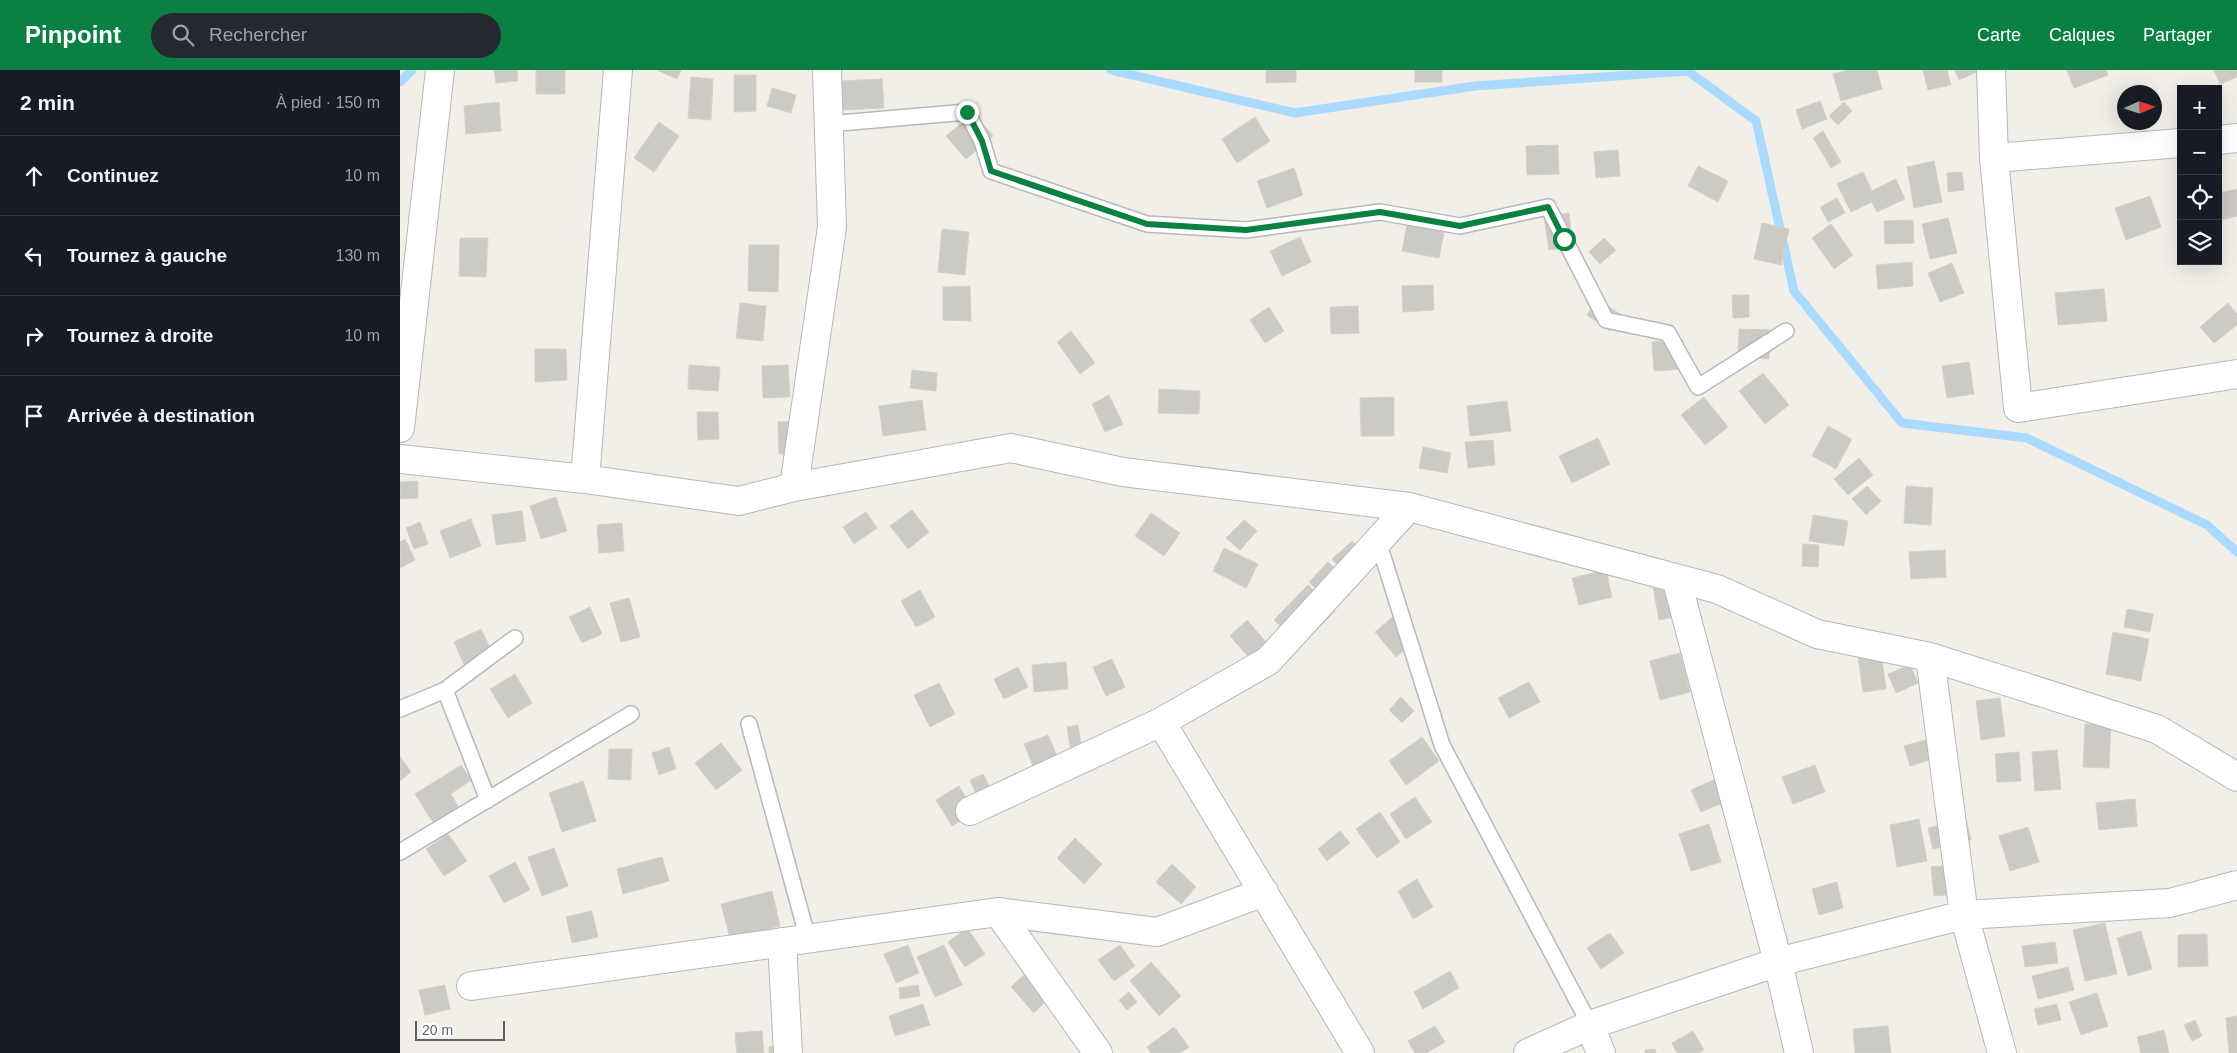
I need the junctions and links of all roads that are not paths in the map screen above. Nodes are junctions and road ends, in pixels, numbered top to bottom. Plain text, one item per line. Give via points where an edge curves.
1 (440, 70) edge
2 (618, 70) edge
3 (827, 70) edge
4 (1990, 70) edge
5 (828, 124) junction
6 (2237, 138) edge
7 (2222, 140) edge
8 (2177, 143) edge
9 (1994, 158) junction
10 (1786, 331) dead end
11 (2237, 374) edge
12 (400, 428) edge
13 (400, 459) edge
14 (586, 479) junction
15 (794, 487) junction
16 (1409, 507) junction
17 (1378, 541) junction
18 (1676, 578) junction
19 (515, 638) dead end
20 (1930, 657) junction
21 (445, 690) junction
22 (400, 709) edge
23 (631, 714) dead end
24 (1162, 722) junction
25 (749, 724) dead end
26 (2237, 777) edge
27 (488, 800) junction
28 (970, 811) dead end
29 (400, 852) edge
30 (2237, 885) edge
31 (1264, 892) junction
32 (998, 912) junction
33 (1964, 915) junction
34 (795, 941) junction
35 (1778, 962) junction
36 (471, 986) dead end
37 (1590, 1025) junction
38 (788, 1053) edge
39 (1098, 1053) edge
40 (1360, 1053) edge
41 (1528, 1053) edge
42 (1601, 1053) edge
43 (1799, 1053) edge
44 (2002, 1053) edge

1 - 12 street
2 - 14 street
3 - 5 street
4 - 9 street
5 - 10 lane via 967,112 982,141 991,171 1147,224 1246,230 1380,212 1460,226 1548,207 1606,320 1668,333 1698,387
5 - 15 street via 832,227
6 - 7 street
8 - 9 street
9 - 11 street via 2018,408
13 - 14 street
14 - 15 street via 739,501
15 - 16 street via 1011,448 1123,472
16 - 17 street
16 - 18 street
17 - 24 street via 1268,661
17 - 37 lane via 1442,745
18 - 20 street via 1717,589 1817,634
18 - 35 street
19 - 21 lane
20 - 26 street via 2157,729
20 - 33 street
21 - 22 lane
21 - 27 lane
23 - 27 lane
24 - 28 street
24 - 31 street
25 - 34 lane
27 - 29 lane
30 - 33 street via 2170,903
31 - 32 street via 1157,932
31 - 40 street
32 - 34 street
32 - 39 street
33 - 35 street
33 - 44 street
34 - 36 street
34 - 38 street
35 - 37 street
35 - 43 street
37 - 41 street
37 - 42 street

